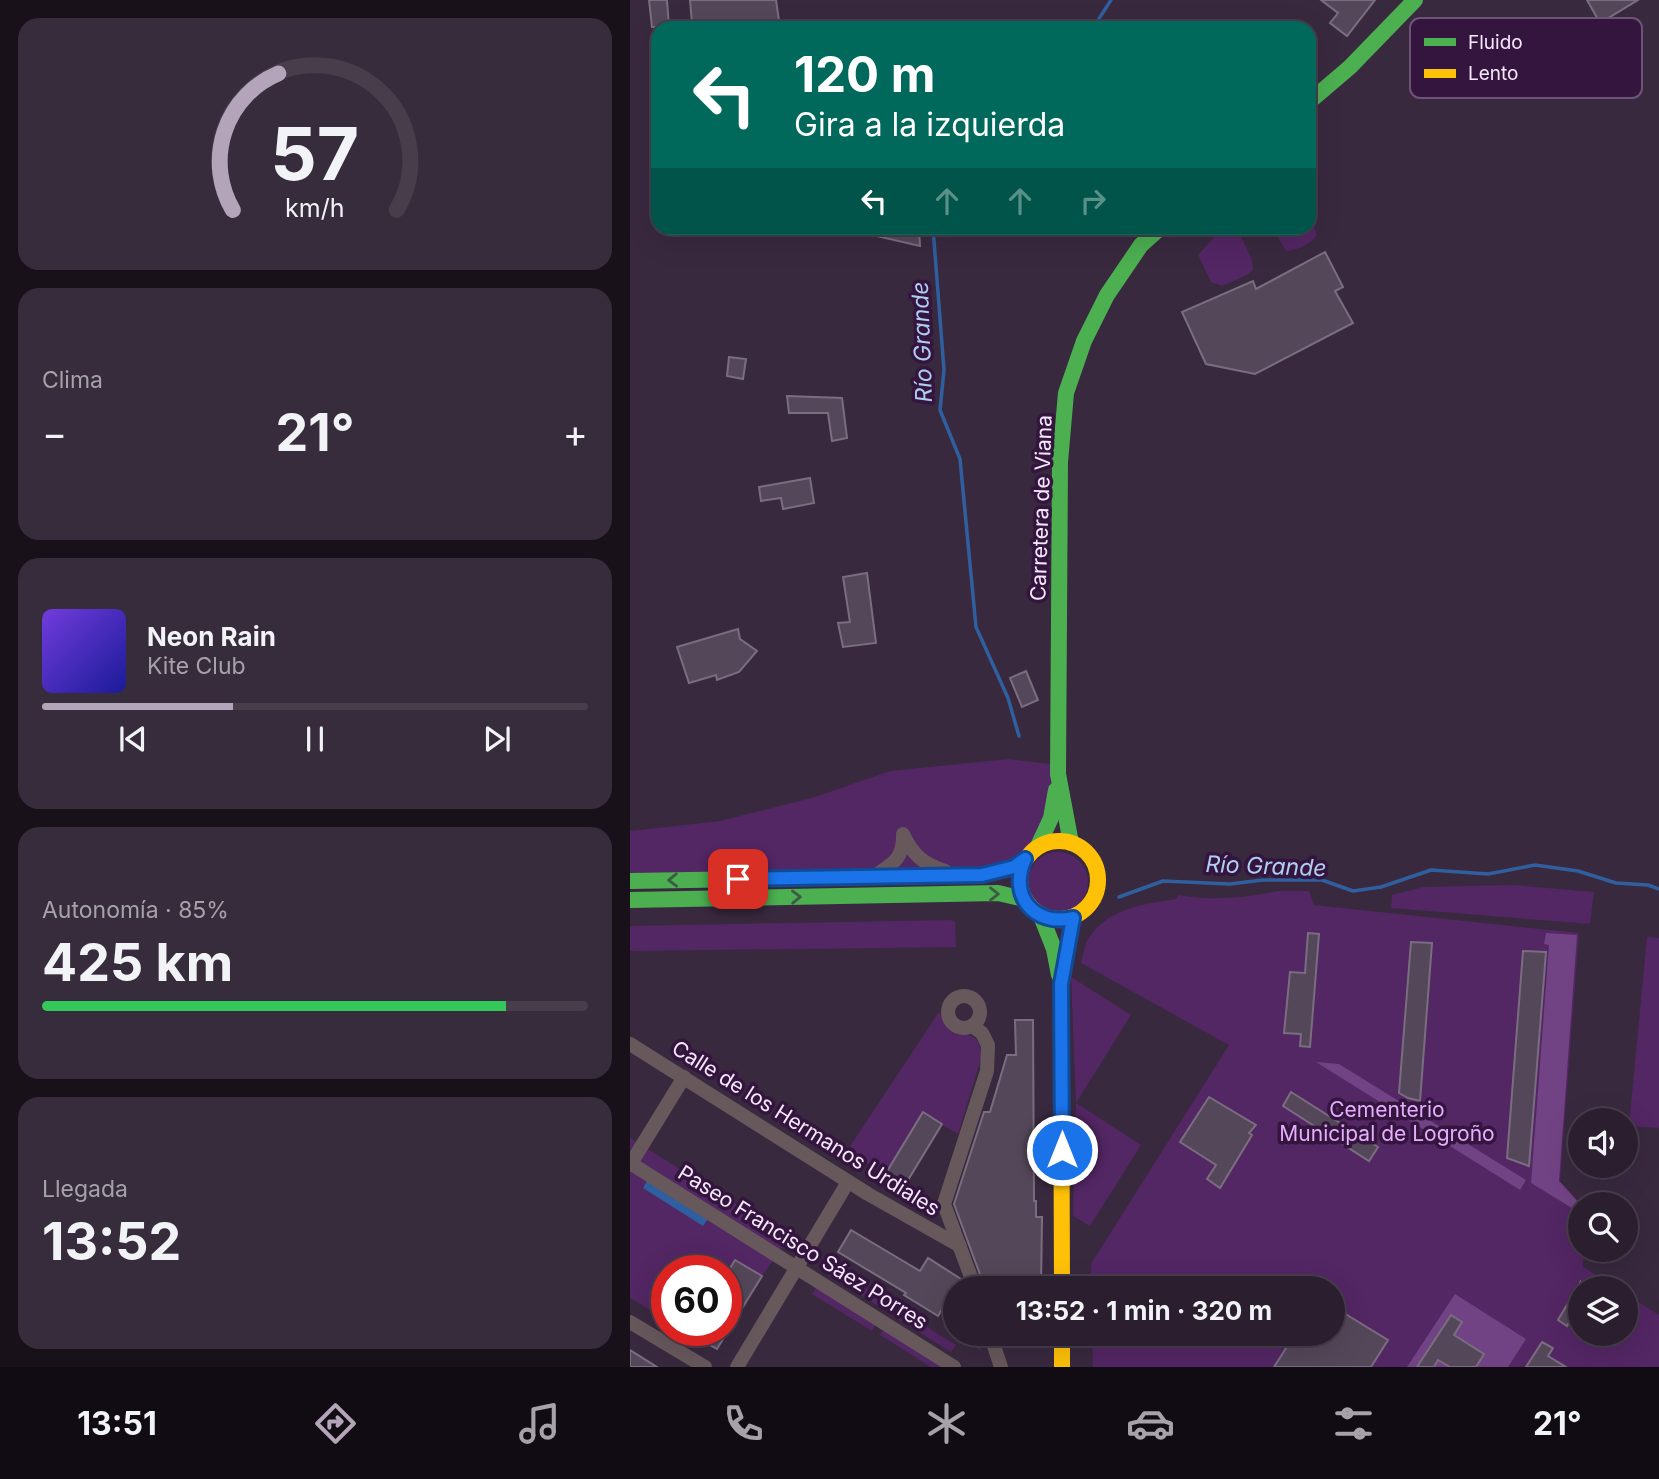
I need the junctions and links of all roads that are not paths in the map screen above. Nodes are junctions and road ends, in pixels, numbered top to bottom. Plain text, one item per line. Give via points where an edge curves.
1 (1415, 0) edge
2 (1316, 96) edge
3 (1152, 235) edge
4 (1058, 774) junction
5 (1071, 843) junction
6 (1038, 846) junction
7 (1025, 859) junction
8 (956, 875) junction
9 (874, 876) junction
10 (630, 881) edge
11 (1024, 899) junction
12 (630, 900) edge
13 (1041, 916) junction
14 (1073, 918) junction
15 (1061, 984) junction
16 (972, 1026) dead end
17 (630, 1044) edge
18 (684, 1077) junction
19 (630, 1164) edge
20 (848, 1182) junction
21 (960, 1247) junction
22 (795, 1267) junction
23 (971, 1276) edge
24 (1062, 1276) edge
25 (630, 1322) edge
26 (994, 1346) edge
27 (1062, 1346) edge
28 (705, 1367) edge
29 (737, 1367) edge
30 (953, 1367) edge
31 (1001, 1367) edge
32 (1062, 1367) edge

1 - 2 main road
3 - 4 main road, Carretera de Viana via 1107,295 1066,393 1060,461
4 - 5 main road, Carretera de Viana
4 - 6 main road, Carretera de Viana via 1051,818
5 - 6 main road
5 - 14 main road via 1091,856 1099,879 1092,903
6 - 7 main road
7 - 8 main road via 1001,871
7 - 11 main road via 1019,879
8 - 9 main road
8 - 9 street via 920,860 902,834 903,852
9 -> 10 main road
12 -> 11 main road via 998,893
11 - 13 main road
13 - 14 main road
13 - 15 main road
14 - 15 main road
15 - 24 main road
16 - 21 street via 988,1045 987,1071 944,1204
17 - 18 street, Calle de los Hermanos Urdiales
18 - 19 street
18 - 20 street, Calle de los Hermanos Urdiales
19 - 22 street, Paseo Francisco Sáez Porres
20 - 21 street, Calle de los Hermanos Urdiales
20 - 22 street
21 - 23 street
22 - 29 street
22 - 30 street, Paseo Francisco Sáez Porres
25 - 28 street
26 - 31 street
27 - 32 main road

